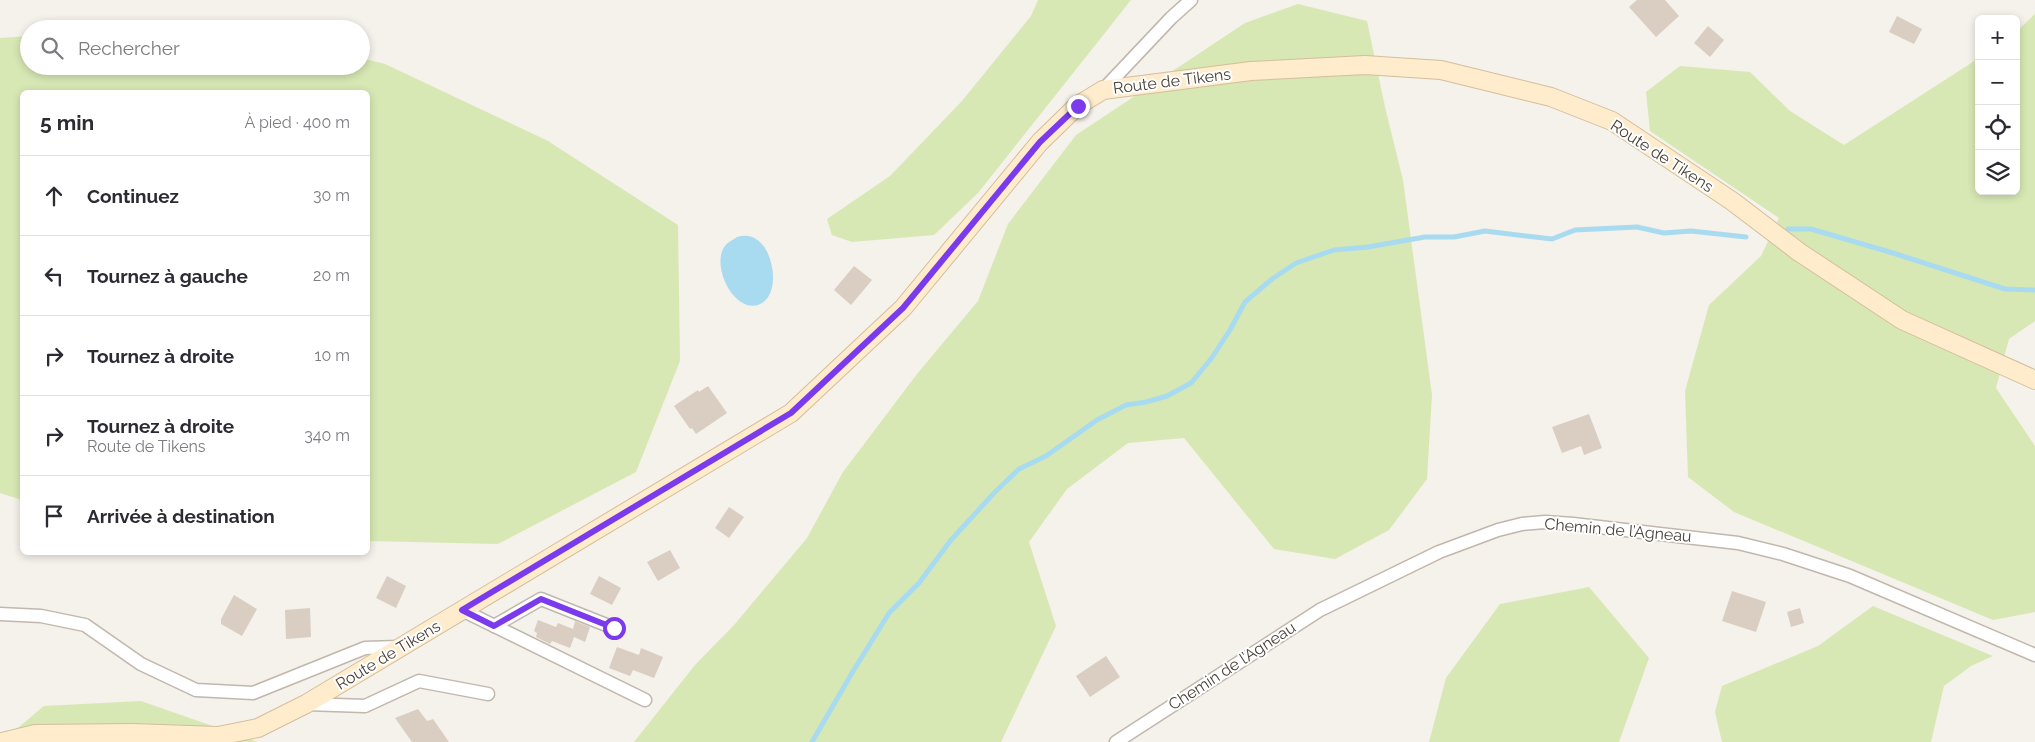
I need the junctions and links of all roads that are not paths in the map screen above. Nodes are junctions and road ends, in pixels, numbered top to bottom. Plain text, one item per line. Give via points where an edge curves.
1 (1191, 0) edge
2 (1103, 90) junction
3 (2035, 380) edge
4 (462, 610) junction
5 (0, 614) edge
6 (494, 626) junction
7 (614, 628) dead end
8 (401, 647) junction
9 (2035, 655) edge
10 (488, 694) dead end
11 (645, 700) dead end
12 (306, 704) junction
13 (2, 742) edge
14 (1116, 742) edge

1 - 2 street
2 - 3 street, Route de Tikens via 1251,71 1365,65 1441,70 1551,97 1612,121 1902,320
2 - 4 street, Route de Tikens via 1078,106 1040,142 903,308 791,413
4 - 6 street
4 - 8 street, Route de Tikens
5 - 8 street via 41,616 85,625 141,664 196,690 253,693 365,648
6 - 7 street via 541,599
6 - 11 street
8 - 12 street, Route de Tikens
9 - 14 street, Chemin de l’Agneau via 1850,576 1783,554 1738,543 1621,529 1545,522 1522,524 1438,552 1320,610
10 - 12 street via 419,681 365,706
12 - 13 street, Route de Tikens via 258,728 218,736 35,734

